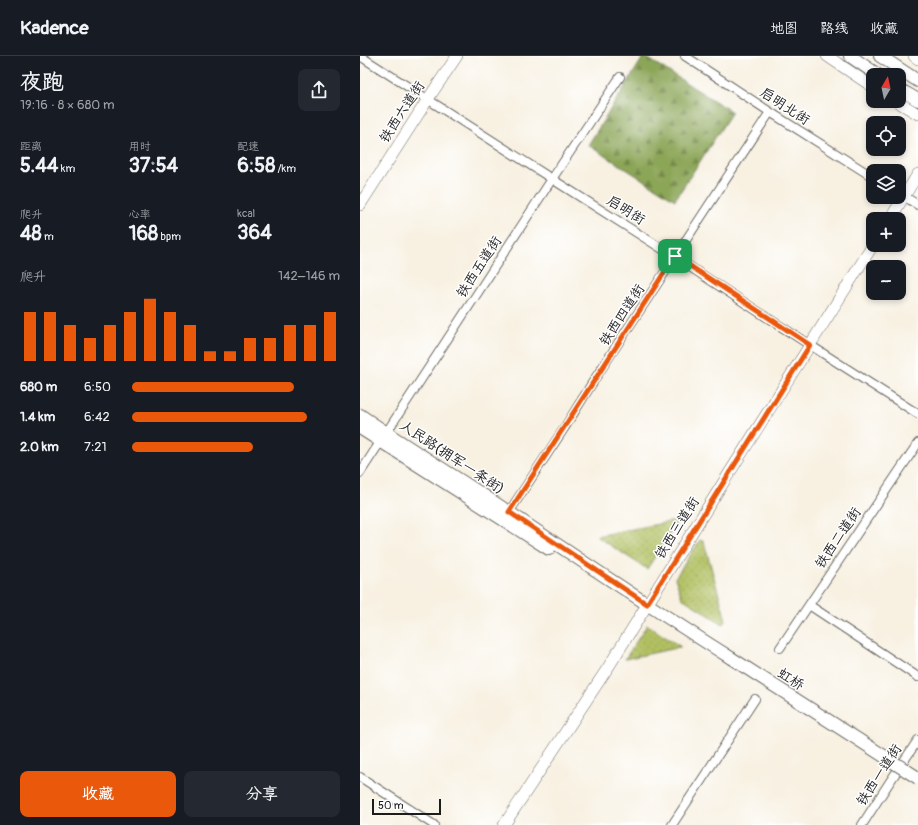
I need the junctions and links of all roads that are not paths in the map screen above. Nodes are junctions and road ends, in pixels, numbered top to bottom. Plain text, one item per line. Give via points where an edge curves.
1 (360, 56) edge
2 (457, 56) edge
3 (685, 56) edge
4 (827, 56) edge
5 (850, 56) edge
6 (880, 56) edge
7 (914, 56) edge
8 (918, 59) edge
9 (868, 68) edge
10 (620, 77) dead end
11 (866, 82) edge
12 (918, 82) edge
13 (906, 93) edge
14 (428, 99) junction
15 (918, 100) edge
16 (906, 107) edge
17 (906, 108) edge
18 (770, 112) junction
19 (918, 114) edge
20 (918, 119) edge
21 (866, 173) edge
22 (918, 174) edge
23 (552, 179) junction
24 (906, 190) edge
25 (906, 198) edge
26 (360, 205) edge
27 (918, 205) edge
28 (870, 252) edge
29 (675, 256) junction
30 (810, 345) junction
31 (918, 414) edge
32 (360, 415) edge
33 (360, 428) edge
34 (384, 437) junction
35 (918, 443) edge
36 (360, 472) edge
37 (509, 512) junction
38 (809, 606) junction
39 (645, 607) junction
40 (780, 648) dead end
41 (918, 677) edge
42 (755, 699) dead end
43 (918, 740) edge
44 (360, 777) edge
45 (918, 778) edge
46 (434, 825) edge
47 (504, 825) edge
48 (672, 825) edge
49 (862, 825) edge

1 - 14 street, 启明街
2 - 14 main road, 铁西六道街
3 - 18 street, 启明北街
4 - 11 main road
5 - 9 main road
6 - 12 main road
7 - 8 main road
10 - 23 street, 铁西五道街
13 - 15 main road
14 - 23 street, 启明街
14 - 26 main road, 铁西六道街
16 - 19 main road
17 - 20 main road
18 - 21 street, 启明北街
18 - 29 street, 铁西四道街
22 - 24 main road
23 - 29 street, 启明街
23 - 34 street, 铁西五道街
25 - 27 street
28 - 30 main road, 铁西三道街
29 - 30 street, 启明街
29 - 37 street, 铁西四道街
30 - 31 street, 启明街
30 - 39 main road, 铁西三道街
32 - 34 main road, 人民路(拥军一条街)
33 - 34 main road
34 - 36 street, 铁西五道街
34 - 37 main road, 人民路(拥军一条街)
34 - 39 main road
35 - 38 street, 铁西二道街
37 - 39 main road, 人民路(拥军一条街)
38 - 40 street, 铁西二道街
38 - 41 street
39 - 45 main road, 虹桥, bridge via 731,658
39 - 47 main road, 铁西三道街
42 - 48 street
43 - 49 street, 铁西一道街
44 - 46 street

